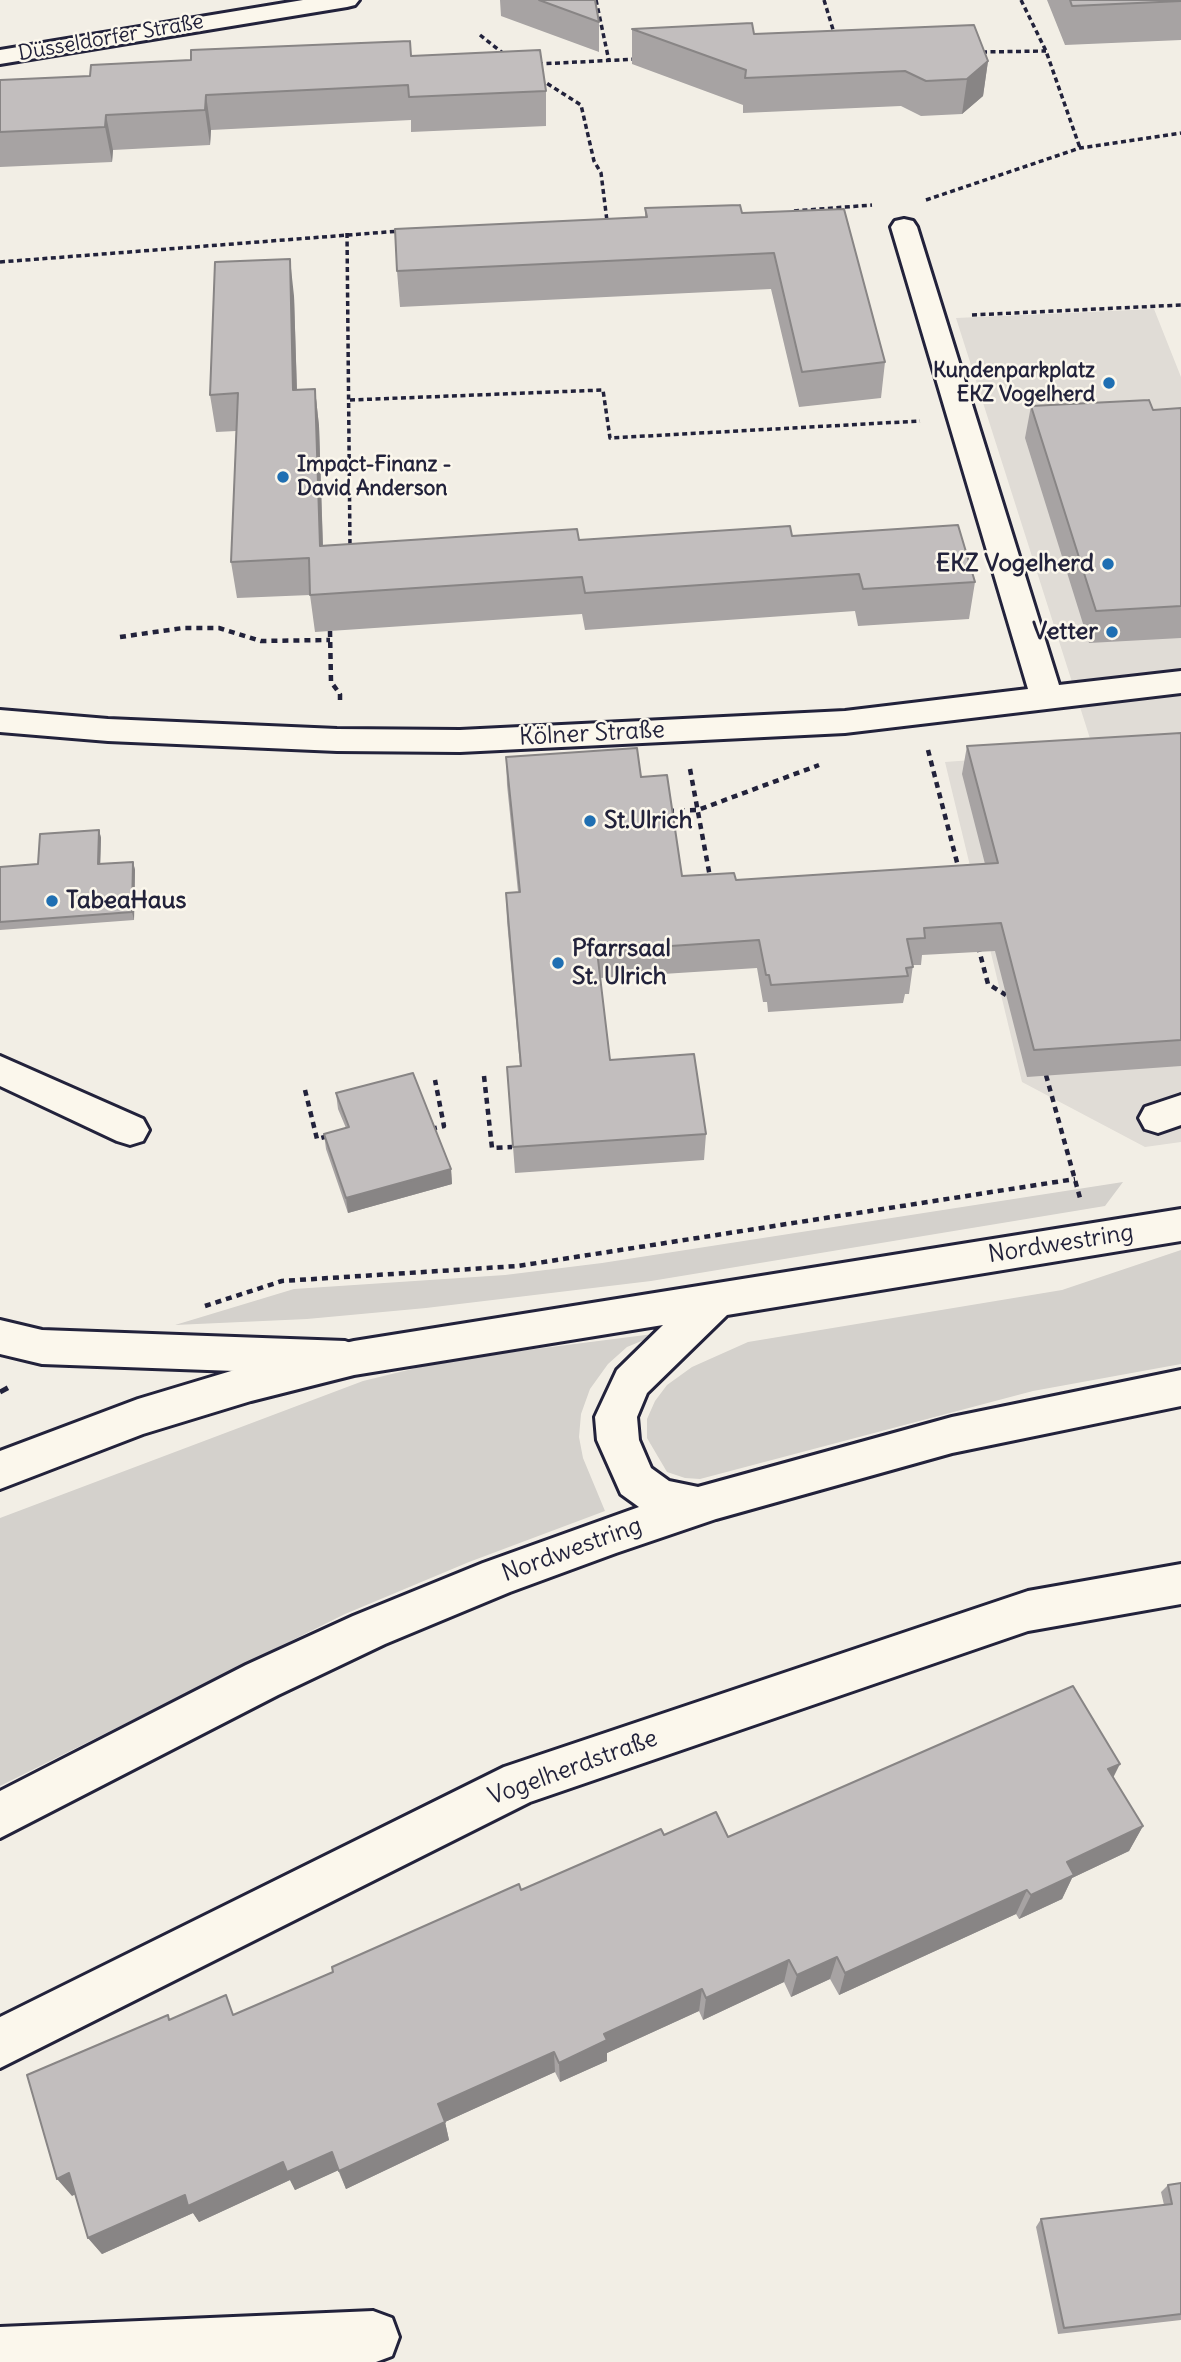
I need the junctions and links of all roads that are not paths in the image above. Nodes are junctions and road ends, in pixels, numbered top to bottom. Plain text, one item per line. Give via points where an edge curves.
1 (347, 0) edge
2 (0, 57) edge
3 (910, 214) road end
4 (1181, 682) edge
5 (1047, 698) junction
6 (0, 722) edge
7 (0, 1070) edge
8 (130, 1130) dead end
9 (1181, 1225) edge
10 (714, 1302) junction
11 (0, 1337) edge
12 (354, 1358) junction
13 (1181, 1388) edge
14 (0, 1470) edge
15 (697, 1506) junction
16 (1181, 1584) edge
17 (0, 1815) edge
18 (0, 2043) edge
19 (373, 2337) dead end
20 (0, 2354) edge

1 - 2 street, Düsseldorfer Straße
3 - 5 street via 932,317
4 - 5 street, Kölner Straße
5 - 6 street, Kölner Straße via 845,722 460,741 337,740
7 - 8 street
9 - 10 street, Nordwestring
10 - 12 street, Nordwestring
10 - 15 street via 631,1381 616,1417 618,1440 636,1481 658,1497
11 - 12 street via 42,1348
12 - 14 street, Nordwestring via 138,1417
13 - 15 street, Nordwestring via 952,1436
15 - 17 street, Nordwestring via 498,1577 369,1630
16 - 18 street, Vogelherdstraße via 1028,1611 520,1783
19 - 20 street

